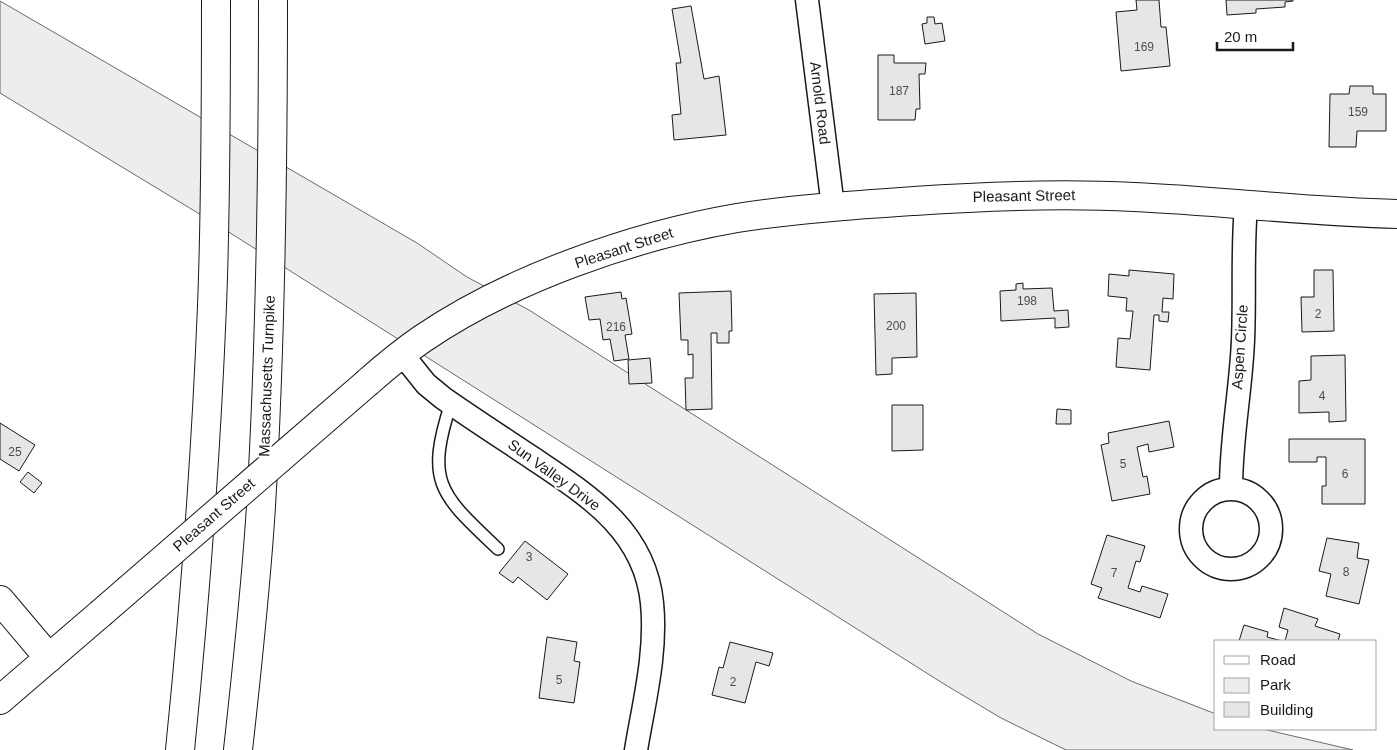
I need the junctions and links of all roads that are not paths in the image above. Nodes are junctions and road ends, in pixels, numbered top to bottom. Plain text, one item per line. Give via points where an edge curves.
1 (216, 0) edge
2 (273, 0) edge
3 (807, 0) edge
4 (1246, 206) junction
5 (833, 207) junction
6 (1397, 214) edge
7 (402, 354) junction
8 (451, 403) junction
9 (1231, 488) dead end
10 (498, 548) dead end
11 (0, 600) edge
12 (49, 658) junction
13 (0, 700) edge
14 (180, 750) edge
15 (238, 750) edge
16 (636, 750) edge

1 - 14 main road via 208,395 196,582
2 - 15 main road, Massachusetts Turnpike via 272,225 265,432 254,601
3 - 5 street, Arnold Road
4 - 5 main road, Pleasant Street via 1136,197 1041,194
4 - 6 main road, Pleasant Street
4 - 9 street, Aspen Circle via 1242,262 1243,341 1233,422
5 - 7 main road, Pleasant Street via 703,225 606,251 474,307
7 - 8 street, Sun Valley Drive via 426,384
7 - 12 main road, Pleasant Street, bridge
8 - 10 lane via 440,435 437,458 441,484 453,505
8 - 16 street, Sun Valley Drive via 576,488 618,525 635,549 647,574 653,633
11 - 12 main road
12 - 13 main road, Pleasant Street

